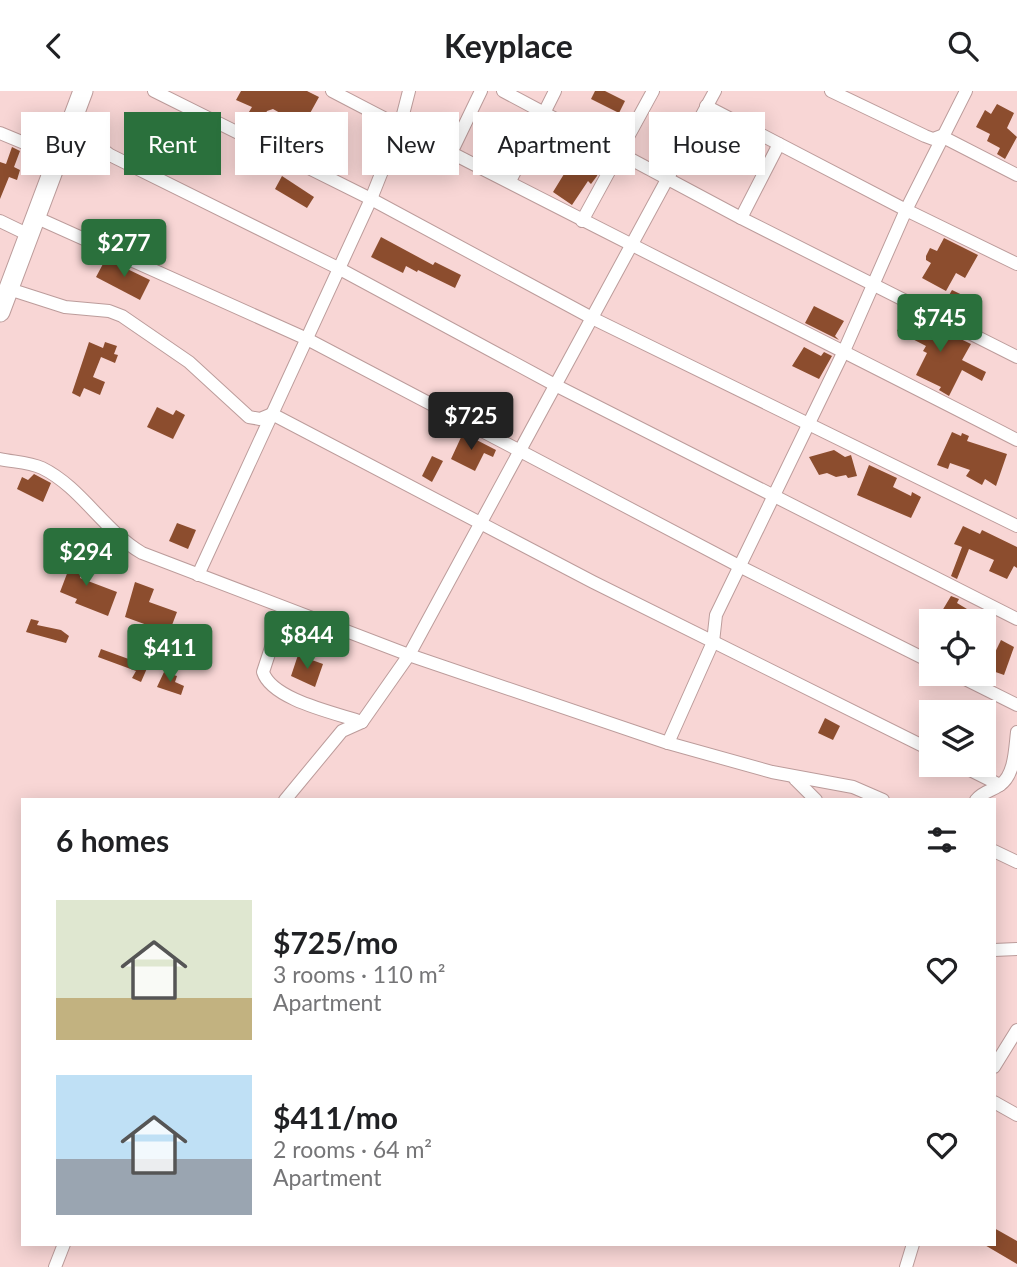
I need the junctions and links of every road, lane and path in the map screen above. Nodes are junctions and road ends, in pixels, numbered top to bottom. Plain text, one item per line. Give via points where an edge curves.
1 (83, 91) edge
2 (154, 91) edge
3 (332, 91) edge
4 (409, 91) edge
5 (481, 91) edge
6 (503, 91) edge
7 (555, 91) edge
8 (653, 91) edge
9 (715, 91) edge
10 (831, 91) edge
11 (966, 91) edge
12 (706, 106) junction
13 (75, 112) edge
14 (373, 112) edge
15 (404, 112) edge
16 (540, 112) edge
17 (545, 112) edge
18 (635, 124) edge
19 (0, 133) edge
20 (941, 136) junction
21 (459, 137) edge
22 (21, 142) edge
23 (779, 144) junction
24 (110, 155) edge
25 (459, 155) edge
26 (635, 163) edge
27 (1017, 174) edge
28 (51, 175) edge
29 (381, 175) edge
30 (513, 175) edge
31 (607, 175) edge
32 (667, 180) junction
33 (510, 181) junction
34 (371, 199) junction
35 (906, 210) junction
36 (741, 218) junction
37 (0, 221) edge
38 (582, 221) junction
39 (32, 226) junction
40 (631, 247) junction
41 (1017, 264) edge
42 (338, 268) junction
43 (873, 285) junction
44 (9, 289) junction
45 (0, 311) edge
46 (592, 318) junction
47 (307, 339) junction
48 (844, 351) junction
49 (1017, 357) edge
50 (555, 385) junction
51 (272, 414) junction
52 (808, 424) junction
53 (1017, 440) edge
54 (520, 449) junction
55 (0, 459) edge
56 (774, 496) junction
57 (479, 522) junction
58 (1017, 526) edge
59 (739, 566) junction
60 (198, 575) junction
61 (284, 608) junction
62 (1017, 619) edge
63 (713, 642) junction
64 (409, 655) junction
65 (919, 656) edge
66 (979, 686) edge
67 (1017, 705) edge
68 (362, 722) junction
69 (1017, 732) edge
70 (668, 743) junction
71 (919, 744) edge
72 (792, 777) junction
73 (984, 777) edge
74 (1000, 785) junction
75 (287, 798) edge
76 (814, 798) edge
77 (878, 798) edge
78 (978, 798) edge
79 (996, 852) edge
80 (1017, 862) edge
81 (1017, 949) edge
82 (996, 950) edge
83 (1017, 1030) edge
84 (996, 1064) edge
85 (996, 1103) edge
86 (1017, 1115) edge
87 (63, 1246) edge
88 (912, 1246) edge
89 (55, 1267) edge
90 (906, 1267) edge

1 - 13 highway
2 - 34 street
3 - 14 street
4 - 15 street
5 - 21 street
6 - 16 street
7 - 17 street
8 - 18 street
9 - 12 street
10 - 20 street via 925,136
11 - 20 street
12 - 23 street
12 - 32 street
19 - 22 street
20 - 27 street
20 - 35 street
23 - 35 street
23 - 36 street
24 - 42 street
25 - 33 street
26 - 32 street
28 - 39 highway
29 - 34 street
30 - 33 street
31 - 38 street
32 - 36 street
32 - 40 street
33 - 38 street
34 - 42 street
34 - 46 street
35 - 41 street
35 - 43 street
36 - 43 street
37 - 39 street
38 - 40 street
39 - 44 highway
39 - 47 street
40 - 46 street
40 - 48 street
42 - 47 street
42 - 50 street
43 - 48 street
43 - 49 street
44 - 45 highway
44 - 51 street via 65,307 122,316 189,362 239,411 260,419
46 - 50 street
46 - 52 street
47 - 51 street
47 - 54 street
48 - 52 street
48 - 53 street
50 - 54 street
50 - 56 street
51 - 57 street
51 - 60 street
52 - 56 street
52 - 58 street
54 - 57 street
54 - 59 street
55 - 60 street via 55,475 127,544
56 - 59 street
56 - 62 street
57 - 63 street
57 - 64 street
59 - 63 street via 716,615
59 - 65 street
60 - 61 street
61 - 64 street
61 - 68 street via 263,672 266,681 283,694
63 - 70 street
63 - 71 street
64 - 68 street
64 - 70 street
66 - 67 street
68 - 75 street via 342,731
69 - 74 street via 1010,772
70 - 72 street
72 - 76 street
72 - 77 street via 852,787
73 - 74 street
74 - 78 street
79 - 80 street
81 - 82 street
83 - 84 street
85 - 86 street
87 - 89 street
88 - 90 street

